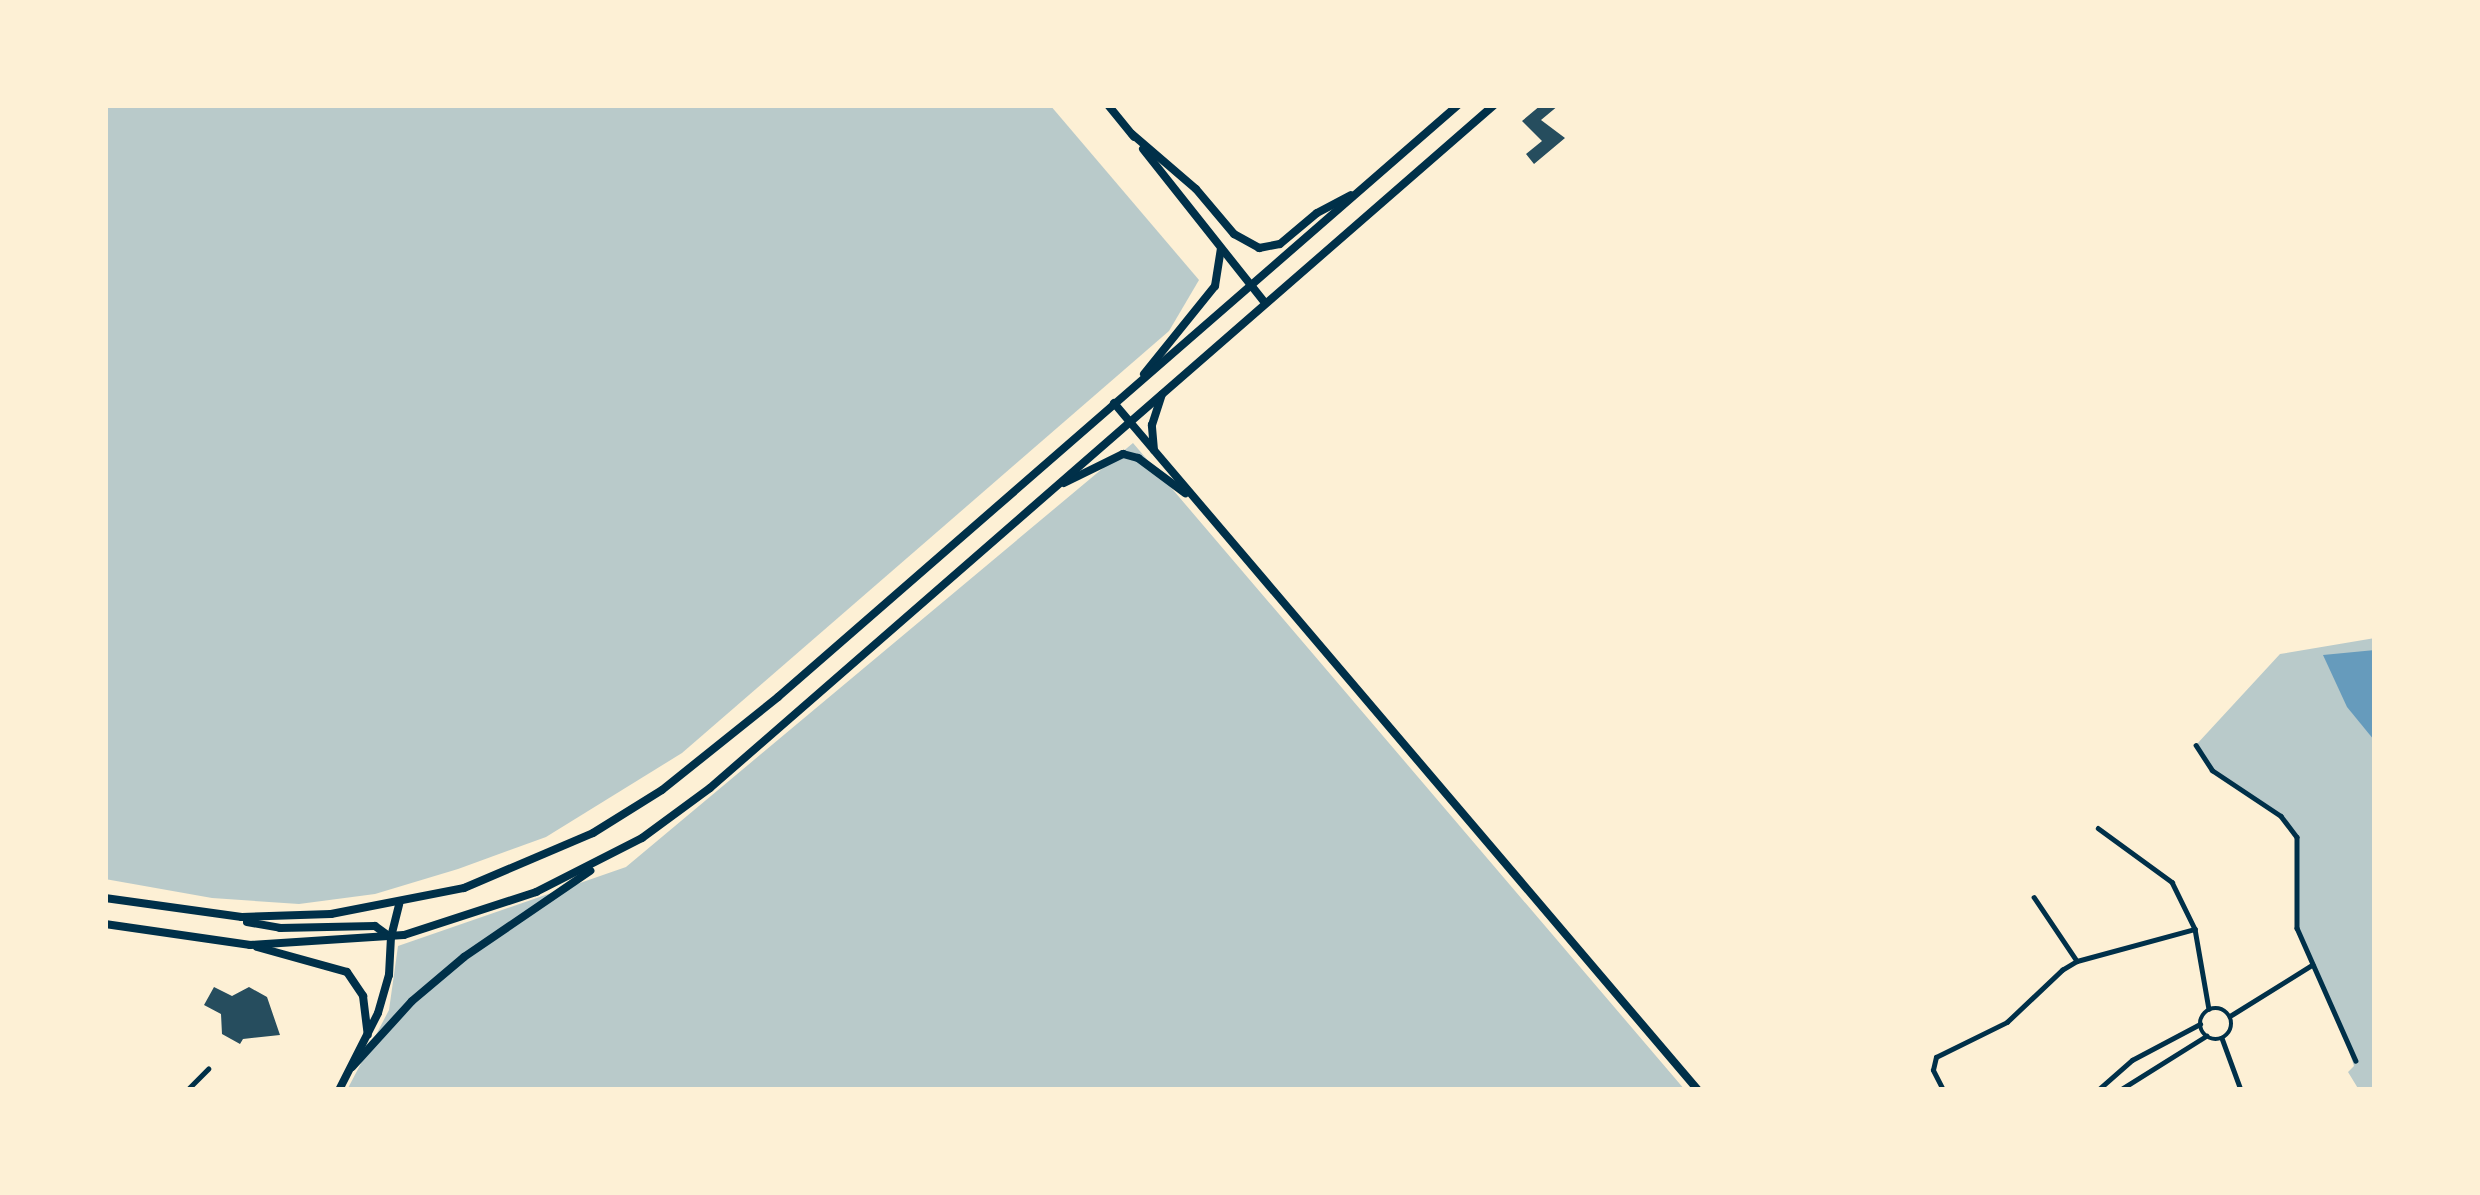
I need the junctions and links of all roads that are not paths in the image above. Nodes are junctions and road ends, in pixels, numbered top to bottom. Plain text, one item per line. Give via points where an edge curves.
1 (1108, 105) edge
2 (1458, 105) edge
3 (1494, 105) edge
4 (1132, 134) junction
5 (1359, 191) junction
6 (1221, 248) junction
7 (1251, 286) junction
8 (1265, 303) junction
9 (1140, 380) junction
10 (1162, 394) junction
11 (1114, 403) junction
12 (1130, 422) junction
13 (1154, 450) junction
14 (1055, 488) junction
15 (1196, 501) junction
16 (2196, 746) dead end
17 (2098, 828) dead end
18 (606, 859) junction
19 (2034, 897) dead end
20 (105, 898) edge
21 (400, 904) junction
22 (214, 915) junction
23 (105, 924) edge
24 (2195, 929) junction
25 (391, 937) junction
26 (250, 945) junction
27 (2077, 961) junction
28 (2312, 965) junction
29 (2209, 1009) junction
30 (2230, 1016) junction
31 (2200, 1024) junction
32 (368, 1035) junction
33 (2206, 1036) junction
34 (2222, 1038) junction
35 (2356, 1061) dead end
36 (352, 1067) junction
37 (208, 1069) dead end
38 (2109, 1079) junction
39 (187, 1090) edge
40 (339, 1090) edge
41 (1697, 1090) edge
42 (1942, 1090) edge
43 (2098, 1090) edge
44 (2119, 1090) edge
45 (2241, 1090) edge

1 - 4 main road
2 - 5 main road
3 - 8 main road
4 - 5 main road via 1258,248 1280,244
4 - 6 main road
5 - 7 main road
6 - 7 main road
6 - 9 main road via 1215,286
7 - 8 main road
7 - 9 main road
8 - 10 main road
9 - 11 main road
10 - 12 main road
10 - 13 main road
11 - 12 main road
11 - 21 main road via 662,790 554,854
12 - 13 main road
12 - 14 main road
13 - 15 main road
14 - 15 main road via 1127,454
14 - 18 main road via 710,788
15 - 41 main road
16 - 28 street via 2212,770 2281,816 2297,837 2297,928
17 - 24 street via 2172,882
18 - 25 main road via 514,901
18 - 36 main road via 464,957
19 - 27 street
20 - 22 main road
21 - 22 main road via 281,918
21 - 25 main road
22 - 25 main road via 280,928 375,926
23 - 26 main road
24 - 27 street
24 - 29 street
25 - 26 main road
25 - 32 main road via 385,994
26 - 32 main road via 347,972 362,996
27 - 42 street via 2007,1022 1936,1057
28 - 30 street
28 - 35 street
29 - 30 street
29 - 31 street
30 - 34 street
31 - 33 street
31 - 38 street
32 - 36 main road
33 - 34 street
33 - 44 street
34 - 45 street
36 - 40 main road
37 - 39 street
38 - 43 street
38 - 44 street

